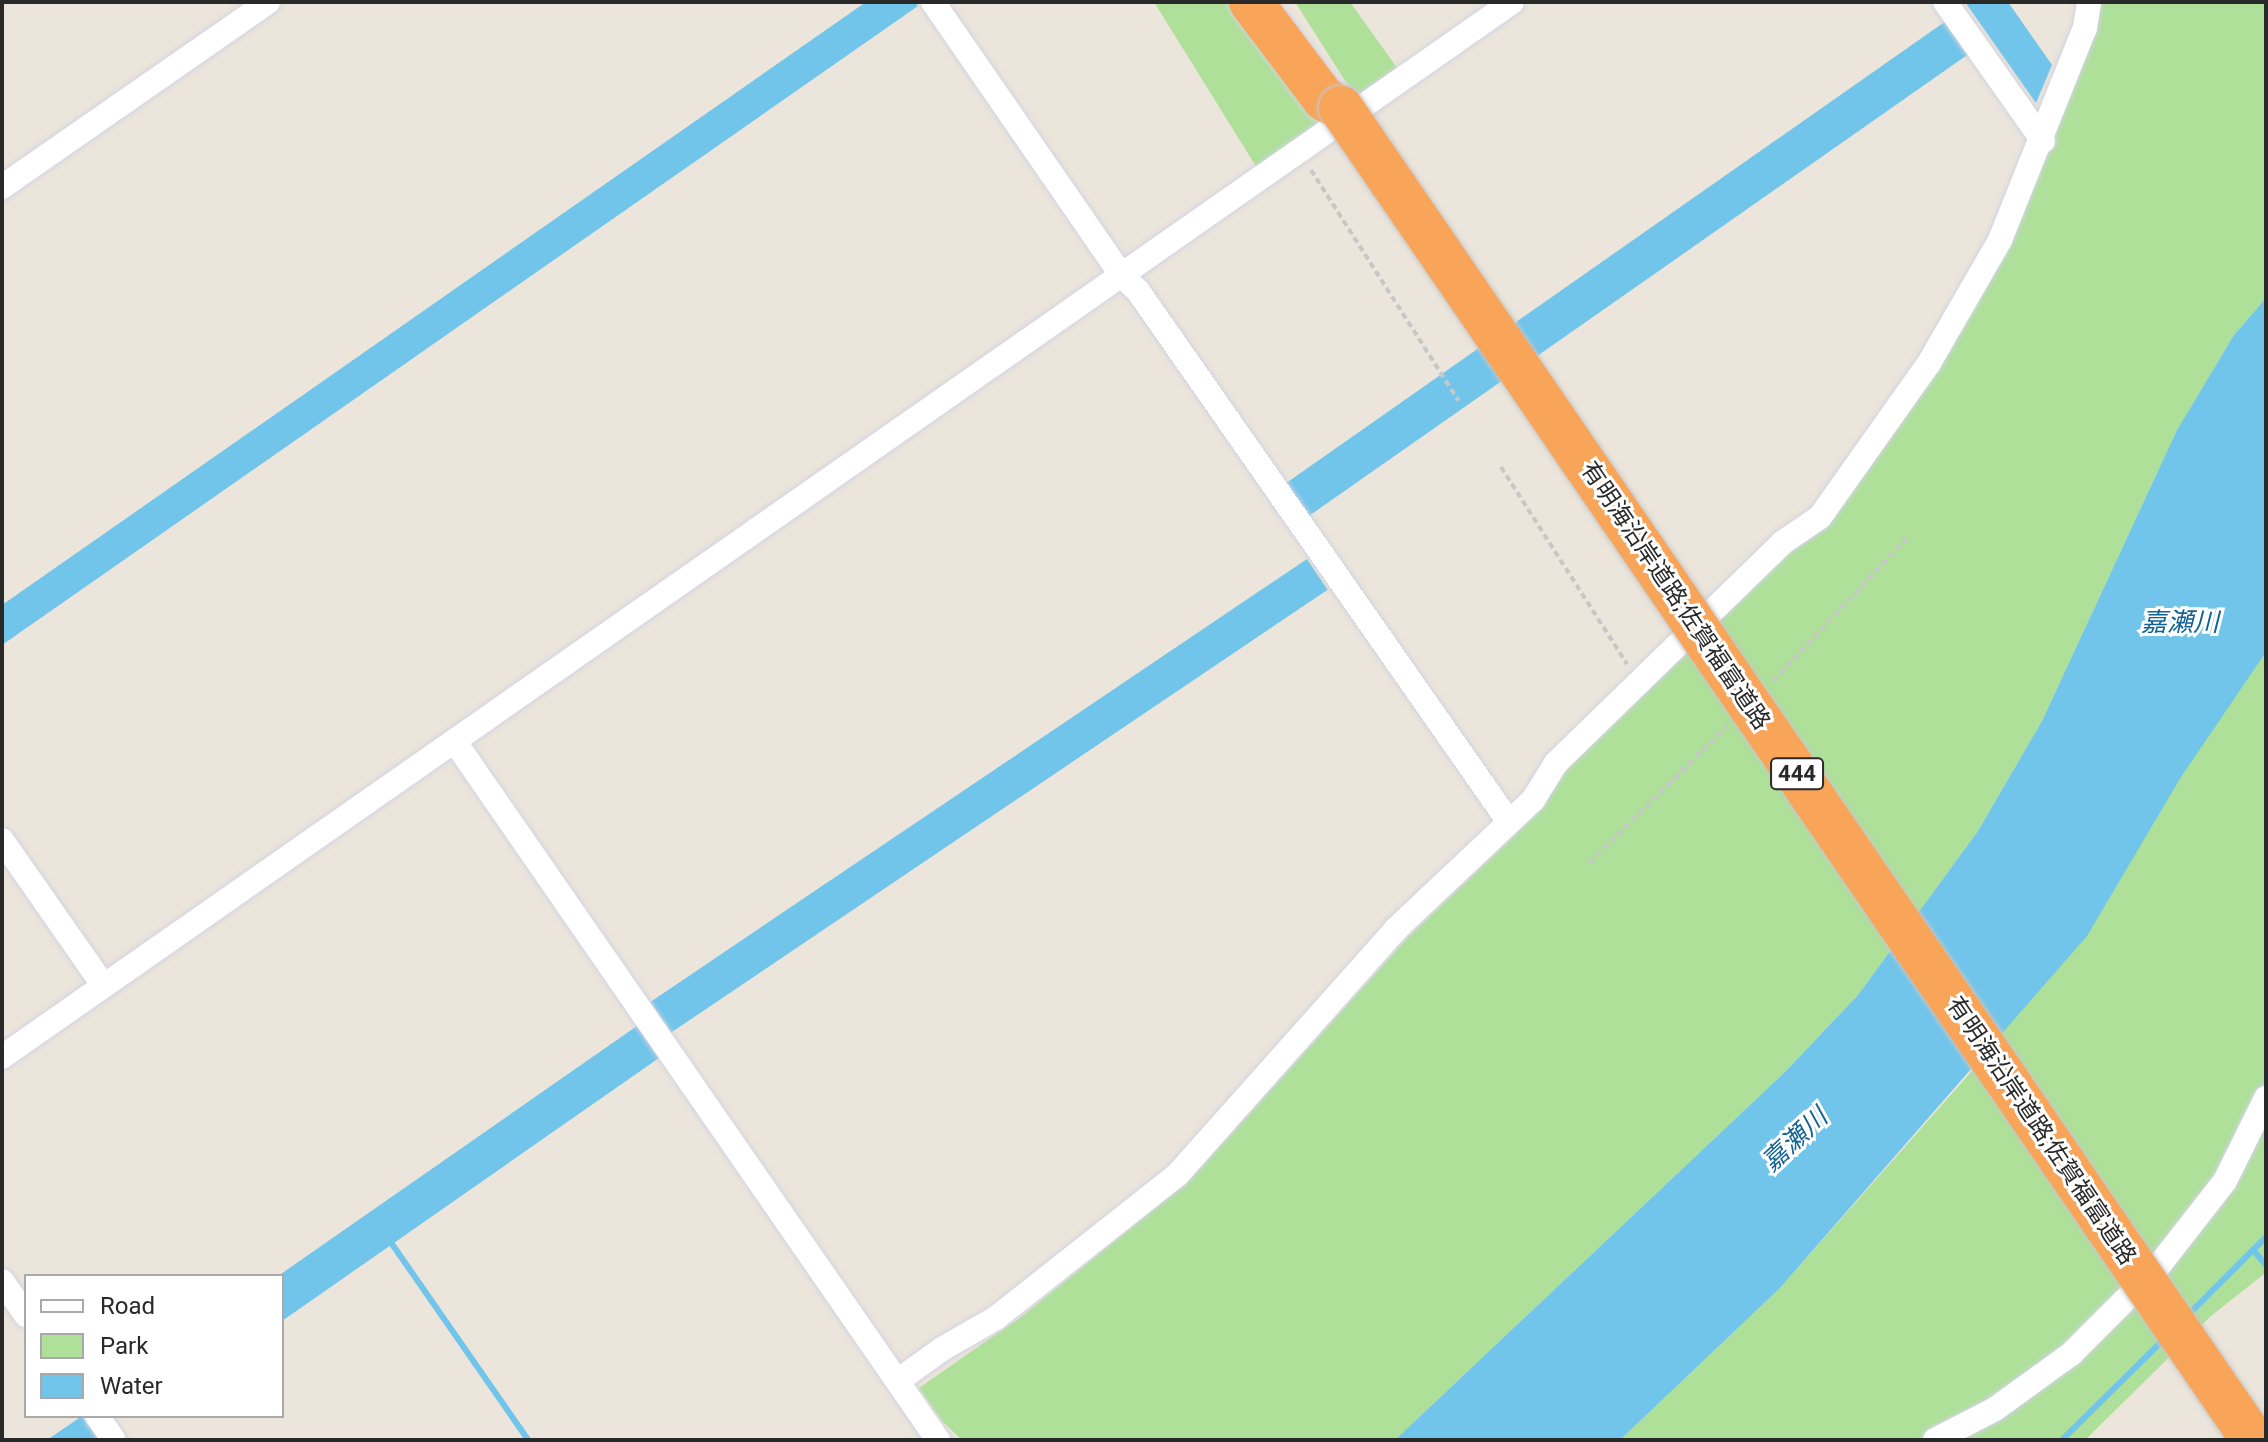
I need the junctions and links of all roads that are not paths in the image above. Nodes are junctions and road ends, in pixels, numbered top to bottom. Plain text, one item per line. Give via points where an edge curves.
1 (268, 2) edge
2 (933, 2) edge
3 (1251, 2) edge
4 (1279, 2) edge
5 (1512, 2) edge
6 (1945, 2) edge
7 (2089, 2) edge
8 (1341, 108) junction
9 (2043, 141) junction
10 (2, 187) edge
11 (1122, 276) junction
12 (455, 742) junction
13 (1509, 822) junction
14 (2, 840) edge
15 (103, 985) junction
16 (2, 1057) edge
17 (2266, 1098) edge
18 (2, 1281) edge
19 (24, 1312) edge
20 (899, 1380) junction
21 (98, 1418) edge
22 (114, 1440) edge
23 (938, 1440) edge
24 (1935, 1440) edge
25 (2253, 1440) edge

1 - 10 street
2 - 11 street
3 - 8 highway via 1324,99
4 - 8 highway via 1337,90
5 - 11 street
6 - 9 street
7 - 9 street via 2085,28
8 - 25 highway, 有明海沿岸道路;佐賀福富道路 / 444, bridge
9 - 13 street via 2000,240 1929,363 1820,517 1782,543 1556,763 1533,800
11 - 12 street
11 - 13 street via 1138,291
12 - 15 street
12 - 20 street
13 - 20 street via 1396,929 1177,1175 996,1318
14 - 15 street
15 - 16 street
17 - 24 street via 2225,1181 2157,1268 2071,1354 1995,1409
18 - 19 street
20 - 23 street
21 - 22 street

